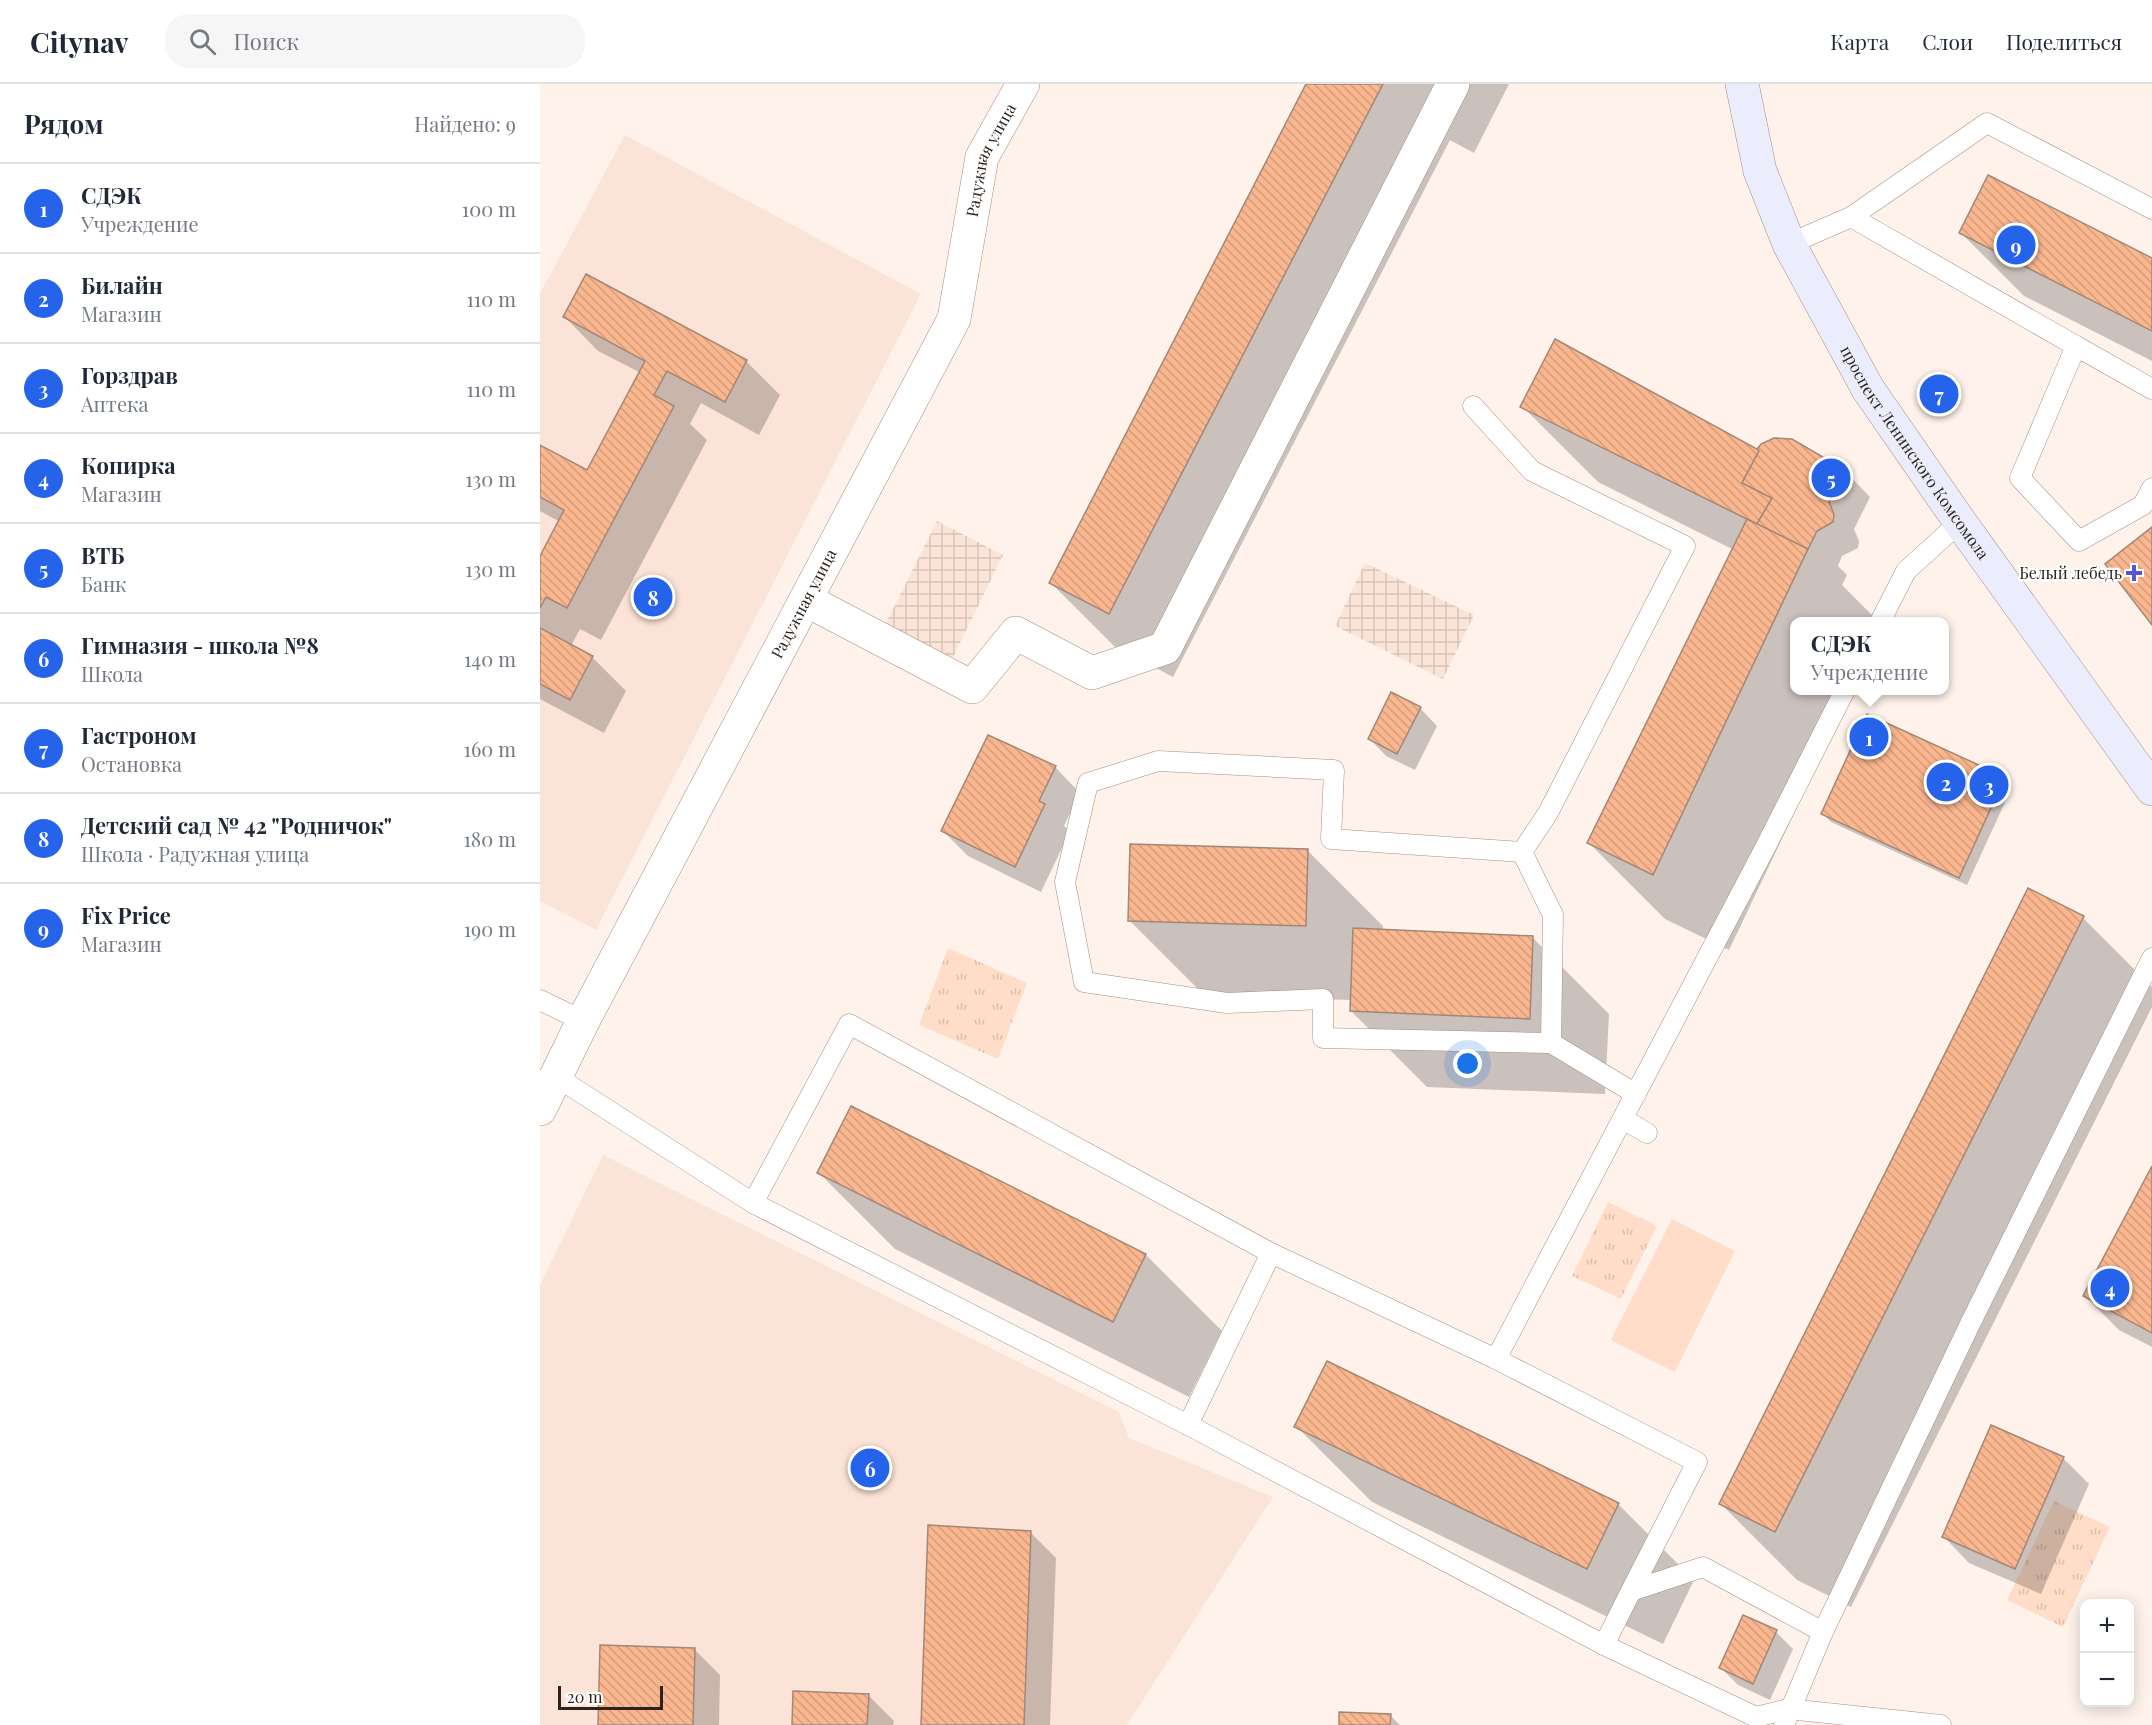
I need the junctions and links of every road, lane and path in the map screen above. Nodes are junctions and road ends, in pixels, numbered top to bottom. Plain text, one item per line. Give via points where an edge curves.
1 (1023, 84) edge
2 (1453, 84) edge
3 (1742, 84) edge
4 (2152, 209) edge
5 (1851, 217) junction
6 (1789, 244) junction
7 (2076, 346) junction
8 (2152, 389) edge
9 (1473, 406) dead end
10 (2152, 488) edge
11 (1960, 522) junction
12 (806, 600) junction
13 (1882, 617) edge
14 (1842, 695) edge
15 (2152, 789) edge
16 (1522, 852) junction
17 (2152, 958) edge
18 (540, 1000) edge
19 (583, 1021) junction
20 (1551, 1043) junction
21 (555, 1076) junction
22 (1636, 1094) junction
23 (540, 1109) edge
24 (1623, 1119) junction
25 (1647, 1133) dead end
26 (753, 1203) junction
27 (1271, 1253) junction
28 (1496, 1359) junction
29 (1188, 1425) junction
30 (1631, 1591) junction
31 (1823, 1632) junction
32 (1604, 1645) junction
33 (1786, 1717) edge
34 (1941, 1725) edge

1 - 12 street, Радужная улица via 982,157 954,319
2 - 12 street via 1165,648 1092,673 1016,633 972,687
3 - 6 main road, проспект Ленинского Комсомола via 1760,171
4 - 5 lane via 1987,123
5 - 6 lane
5 - 7 lane
6 - 11 main road, проспект Ленинского Комсомола via 1868,389
7 - 8 lane
7 - 10 lane via 2020,478 2079,541 2143,506
9 - 16 lane via 1532,471 1685,546 1548,813
11 - 13 lane via 1906,571
11 - 15 main road, проспект Ленинского Комсомола
12 - 19 street, Радужная улица
14 - 22 lane
16 - 20 lane via 1553,915
16 - 20 lane via 1331,839 1334,770 1158,760 1088,783 1065,882 1084,982 1227,1003 1323,999 1323,1038
17 - 31 lane via 1970,1324
18 - 19 lane
19 - 21 street, Радужная улица
20 - 22 lane
21 - 23 street, Радужная улица
21 - 26 lane
22 - 24 lane
24 - 25 lane
24 - 28 lane
26 - 27 lane via 849,1024
26 - 29 lane
27 - 28 lane
27 - 29 lane
28 - 30 lane via 1697,1462
29 - 32 lane
30 - 31 lane via 1703,1567
30 - 32 lane
31 - 33 lane
32 - 33 lane via 1756,1717
33 - 34 lane

